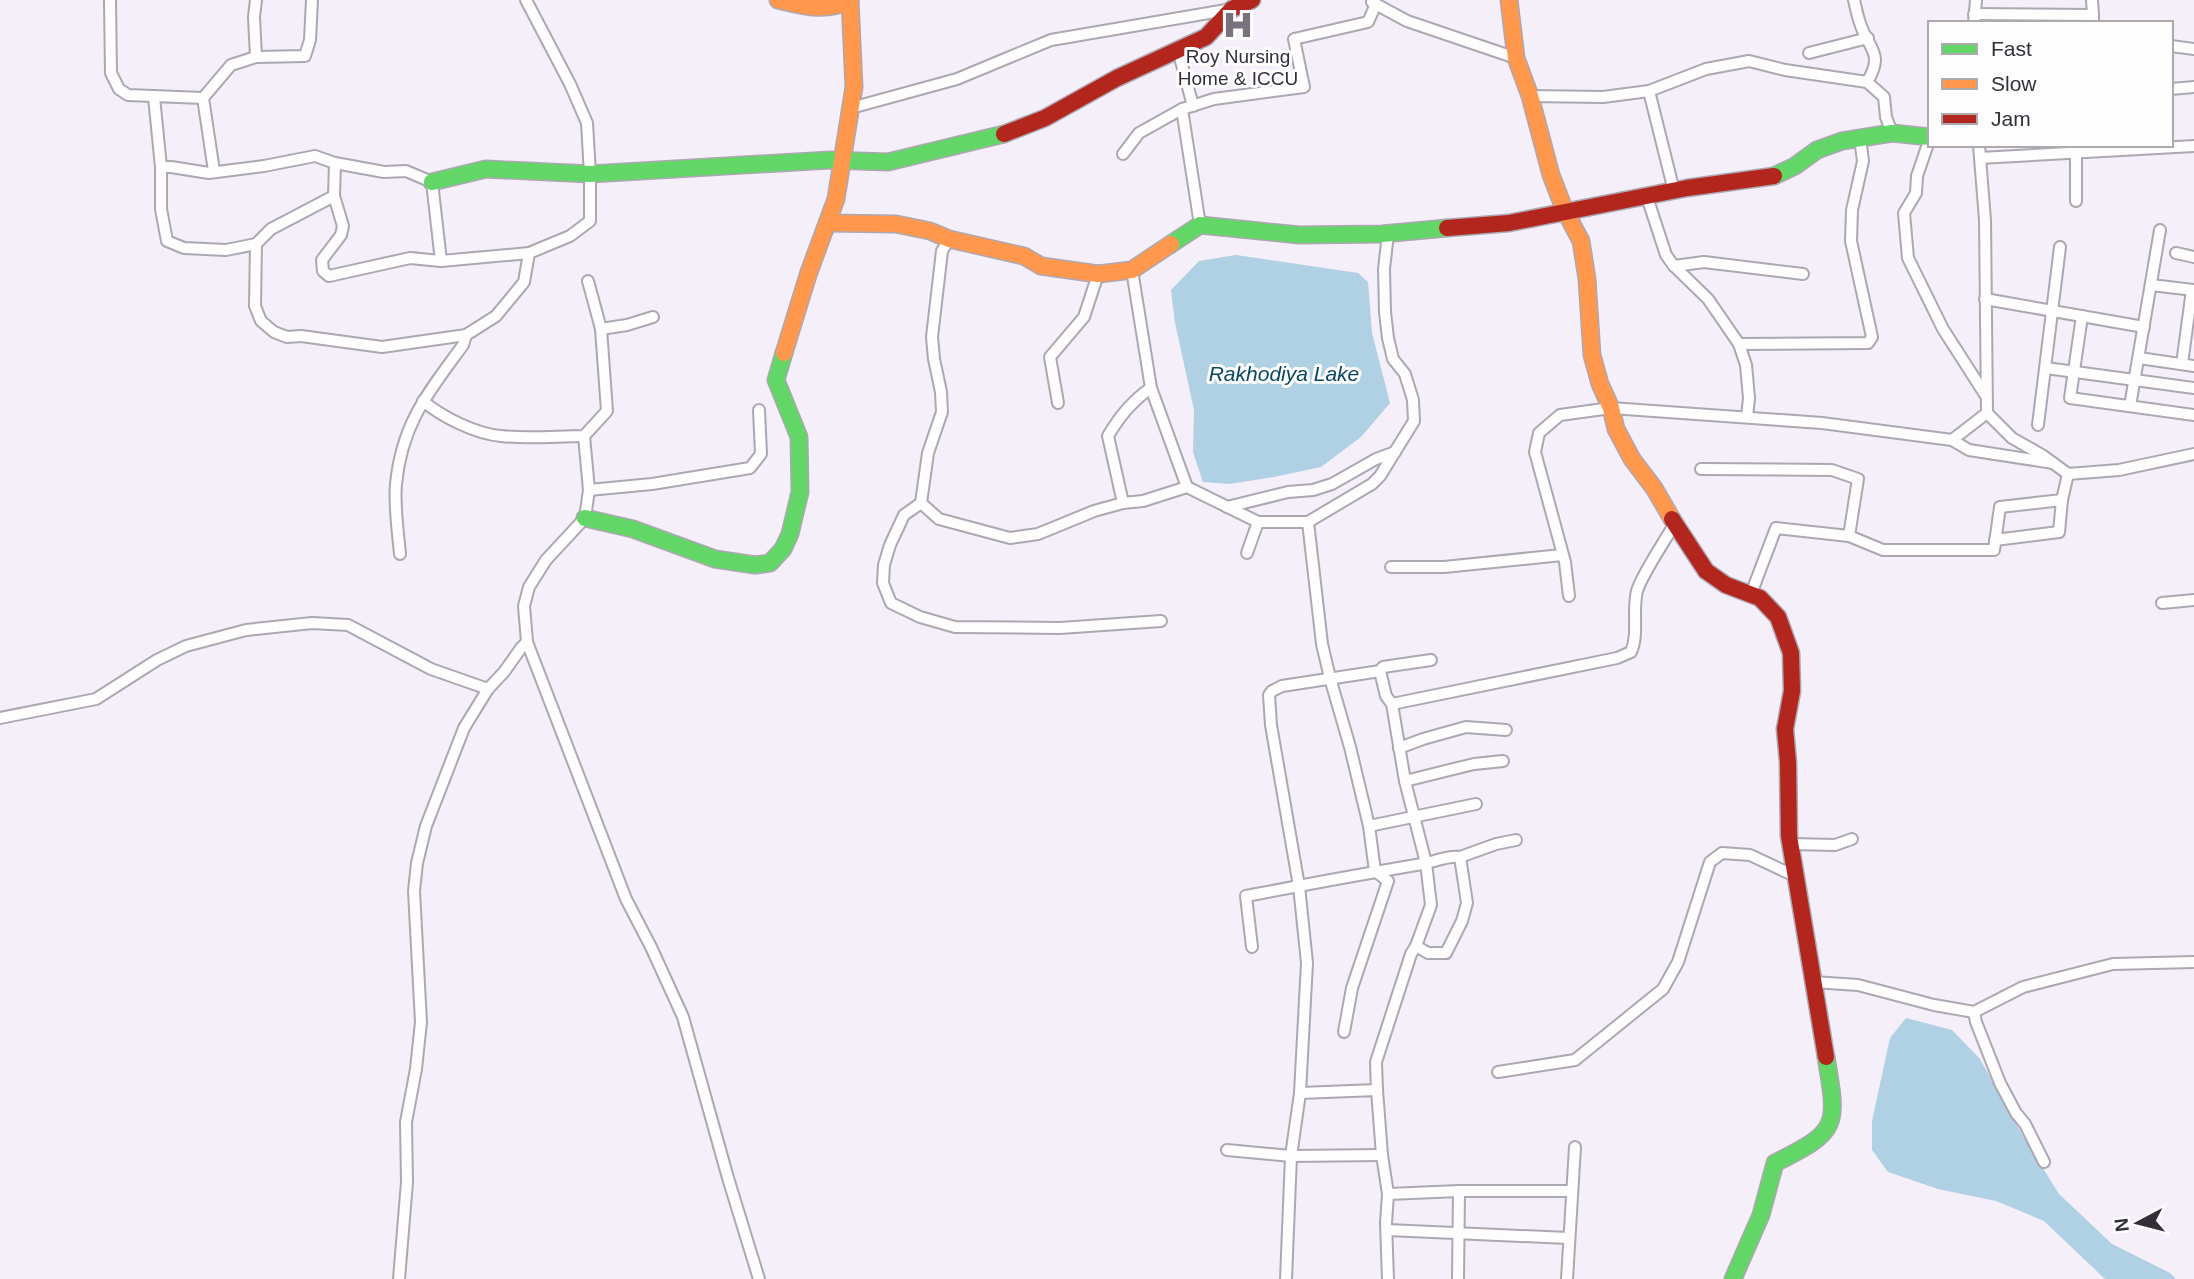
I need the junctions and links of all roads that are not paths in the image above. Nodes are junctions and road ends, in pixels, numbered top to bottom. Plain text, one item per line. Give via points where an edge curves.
1 (110, 0) edge
2 (256, 0) edge
3 (312, 0) edge
4 (526, 0) edge
5 (778, 0) edge
6 (850, 0) edge
7 (1252, 0) edge
8 (1509, 0) edge
9 (1854, 0) edge
10 (1976, 0) edge
11 (2092, 0) edge
12 (1373, 2) edge
13 (1230, 4) edge
14 (1974, 18) edge
15 (2093, 19) edge
16 (1868, 38) junction
17 (2173, 46) edge
18 (2194, 48) edge
19 (1178, 50) junction
20 (1809, 53) dead end
21 (256, 57) junction
22 (1516, 58) junction
23 (1867, 82) junction
24 (2194, 87) edge
25 (2173, 89) edge
26 (1649, 91) junction
27 (1530, 96) junction
28 (154, 97) junction
29 (203, 98) junction
30 (1193, 106) junction
31 (850, 108) junction
32 (1182, 109) junction
33 (1892, 133) junction
34 (1860, 138) junction
35 (1928, 138) edge
36 (1928, 144) edge
37 (2194, 146) edge
38 (1979, 147) edge
39 (1122, 153) dead end
40 (2076, 154) junction
41 (1980, 158) junction
42 (841, 160) junction
43 (335, 163) junction
44 (161, 167) junction
45 (214, 171) junction
46 (590, 174) junction
47 (432, 182) junction
48 (1675, 191) junction
49 (334, 196) junction
50 (1647, 197) junction
51 (2076, 201) dead end
52 (1565, 211) junction
53 (827, 223) junction
54 (1200, 225) junction
55 (2160, 230) dead end
56 (1388, 233) junction
57 (948, 239) junction
58 (256, 244) junction
59 (2060, 247) dead end
60 (529, 253) junction
61 (2176, 253) dead end
62 (2194, 257) edge
63 (441, 261) junction
64 (1674, 266) junction
65 (1132, 270) junction
66 (1098, 274) junction
67 (1803, 274) dead end
68 (588, 281) dead end
69 (2151, 285) junction
70 (2193, 290) edge
71 (1985, 299) junction
72 (2053, 311) junction
73 (2081, 316) junction
74 (653, 317) dead end
75 (2144, 327) junction
76 (601, 329) junction
77 (466, 335) junction
78 (1739, 345) junction
79 (2139, 358) junction
80 (2182, 365) junction
81 (2194, 366) edge
82 (2046, 368) junction
83 (2074, 371) junction
84 (2135, 379) junction
85 (1151, 388) junction
86 (2194, 388) edge
87 (1987, 398) junction
88 (423, 401) junction
89 (1058, 403) dead end
90 (2130, 406) junction
91 (1611, 408) junction
92 (759, 410) dead end
93 (1987, 413) junction
94 (2194, 415) edge
95 (1747, 417) junction
96 (2038, 425) dead end
97 (584, 436) junction
98 (1952, 440) junction
99 (1395, 452) junction
100 (2194, 454) edge
101 (2053, 463) junction
102 (1701, 469) dead end
103 (2068, 474) junction
104 (1187, 487) junction
105 (589, 490) junction
106 (2063, 500) junction
107 (921, 503) junction
108 (1123, 503) junction
109 (1227, 507) junction
110 (585, 518) junction
111 (1258, 522) junction
112 (1308, 522) junction
113 (1675, 523) junction
114 (1849, 536) junction
115 (1995, 540) junction
116 (1247, 553) dead end
117 (400, 554) dead end
118 (1562, 555) junction
119 (1391, 567) dead end
120 (1751, 594) junction
121 (1569, 596) dead end
122 (2194, 600) edge
123 (2162, 603) dead end
124 (1161, 621) dead end
125 (527, 642) junction
126 (1431, 660) dead end
127 (1380, 671) junction
128 (1330, 678) junction
129 (488, 689) junction
130 (1392, 704) junction
131 (0, 718) edge
132 (1506, 730) dead end
133 (1399, 748) junction
134 (1503, 761) dead end
135 (1405, 781) junction
136 (1476, 804) dead end
137 (1415, 816) junction
138 (1369, 826) junction
139 (1852, 839) dead end
140 (1516, 840) dead end
141 (1791, 844) junction
142 (1460, 857) junction
143 (1426, 863) junction
144 (1375, 871) junction
145 (1797, 877) junction
146 (1299, 886) junction
147 (1416, 946) junction
148 (1252, 947) dead end
149 (2194, 962) edge
150 (1814, 982) junction
151 (1974, 1012) junction
152 (1343, 1032) dead end
153 (1498, 1072) dead end
154 (1377, 1090) junction
155 (1300, 1093) junction
156 (1574, 1147) dead end
157 (1227, 1150) dead end
158 (1382, 1155) junction
159 (1291, 1156) junction
160 (2044, 1162) dead end
161 (1458, 1191) junction
162 (1571, 1191) junction
163 (1388, 1194) junction
164 (1388, 1230) junction
165 (1458, 1233) junction
166 (1568, 1238) junction
167 (399, 1279) edge
168 (759, 1279) edge
169 (1286, 1279) edge
170 (1388, 1279) edge
171 (1458, 1279) edge
172 (1567, 1279) edge
173 (1733, 1279) edge

1 - 28 street via 111,74 119,89 128,94
2 - 21 street
3 - 21 street via 305,56
4 - 46 street via 587,123
5 - 6 street via 819,10
6 - 31 street via 854,86
7 - 13 street
8 - 22 street
9 - 16 street
10 - 14 street
11 - 15 street
12 - 22 street via 1407,21
12 - 30 street via 1368,22 1294,39 1304,87
13 - 19 street via 1206,37
13 - 31 street via 1051,40 957,79
14 - 15 street
16 - 20 street
16 - 23 street via 1875,55 1874,71
17 - 18 street
19 - 30 street
19 - 42 street via 1005,134 888,162
21 - 29 street via 231,65
22 - 27 street
23 - 26 street via 1749,61 1706,69
23 - 33 street via 1884,97
24 - 25 street
26 - 27 street via 1603,97
26 - 48 street
27 - 52 street
28 - 29 street
28 - 44 street
29 - 45 street
30 - 32 street
31 - 42 street
32 - 39 street via 1139,133
32 - 54 street
33 - 34 street
33 - 35 street
34 - 48 street via 1816,150 1774,176
34 - 78 street via 1863,161 1852,210 1852,242 1872,337 1868,343
36 - 87 street via 1916,193 1904,213 1908,258 1943,329
37 - 40 street
38 - 41 street
40 - 41 street
40 - 51 street
41 - 71 street
42 - 46 street
42 - 53 street via 836,199
43 - 45 street via 316,156
43 - 47 street via 384,172 406,170
43 - 49 street
44 - 45 street
44 - 58 street via 167,241 184,248 226,250
46 - 47 street via 486,169
46 - 60 street via 590,221 570,236
47 - 63 street
48 - 50 street
49 - 58 street via 271,229
49 - 63 street via 343,226 322,260 329,276 410,258
50 - 52 street
50 - 64 street
52 - 56 street via 1509,223
52 - 91 street via 1581,242 1592,355
53 - 57 street via 896,224
53 - 110 street via 776,380 799,437 800,492 783,549 771,563 715,559 633,529
54 - 56 street via 1299,235
54 - 65 street
55 - 69 street
56 - 99 street via 1384,269 1388,338 1393,359 1405,374 1414,421
57 - 66 street via 1024,256 1041,266
57 - 107 street via 932,337 942,412 928,453
58 - 77 street via 254,306 261,321 274,332 382,347
59 - 72 street
60 - 63 street
60 - 77 street via 524,282 496,316
61 - 62 street
64 - 67 street via 1704,262
64 - 78 street via 1708,299
65 - 66 street
65 - 85 street
66 - 89 street via 1084,317 1050,357
68 - 76 street
69 - 70 street
69 - 75 street
70 - 80 street
71 - 72 street
71 - 87 street
72 - 73 street
72 - 82 street
73 - 75 street
73 - 83 street
74 - 76 street
75 - 79 street
76 - 97 street via 607,411
77 - 88 street
78 - 95 street via 1746,365
79 - 80 street
79 - 84 street
80 - 81 street
82 - 83 street
82 - 96 street
83 - 84 street
83 - 90 street via 2070,398
84 - 86 street
84 - 90 street
85 - 104 street
85 - 108 street via 1108,436
87 - 93 street
88 - 97 street via 438,414 494,435
88 - 117 street via 407,430 396,485
90 - 94 street
91 - 95 street
91 - 113 street via 1632,459
91 - 118 street via 1560,415 1539,433 1535,452
92 - 105 street via 761,454 750,468
93 - 98 street
93 - 101 street via 2012,438
95 - 98 street
97 - 105 street
98 - 101 street via 1969,450
99 - 109 street via 1332,484
99 - 112 street via 1372,484
100 - 103 street via 2119,470
101 - 103 street
102 - 114 street via 1832,470 1858,479
103 - 106 street
104 - 108 street
104 - 109 street
105 - 110 street
106 - 115 street via 2000,507
106 - 115 street via 2059,533
107 - 108 street via 939,519 1010,538 1038,534
107 - 124 street via 904,515 890,545 883,583 891,603 955,627 1060,628
109 - 111 street
110 - 125 street via 546,560 529,587 524,606
111 - 112 street
111 - 116 street
112 - 128 street
113 - 120 street via 1706,571
113 - 130 street via 1638,589 1631,652
114 - 115 street via 1883,550 1994,550
114 - 120 street via 1776,528
118 - 119 street via 1444,567
118 - 121 street
120 - 141 street via 1778,617 1791,653 1792,691 1785,729
122 - 123 street
125 - 129 street
125 - 168 street via 626,899 683,1017
126 - 127 street
127 - 128 street
127 - 130 street
128 - 138 street
128 - 146 street via 1282,686 1269,695
129 - 131 street via 431,669 348,625 313,623 246,630 186,646 96,699
129 - 167 street via 464,729 426,826 417,863 414,891 421,1022 406,1122 407,1182
130 - 133 street
132 - 133 street via 1466,727
133 - 135 street
134 - 135 street
135 - 137 street
136 - 137 street
137 - 138 street
137 - 143 street
138 - 144 street
139 - 141 street via 1835,845
140 - 142 street
141 - 145 street
142 - 143 street
142 - 147 street via 1467,903 1462,921 1446,953 1428,953
143 - 144 street
143 - 147 street via 1431,905
144 - 146 street
144 - 152 street via 1388,881 1352,988
145 - 150 street
145 - 153 street via 1750,855 1722,853 1710,862 1678,962 1663,989 1575,1060
146 - 148 street via 1246,896
146 - 155 street via 1307,963
147 - 154 street via 1376,1062
149 - 151 street via 2113,964 2023,987
150 - 151 street via 1858,985
150 - 173 street via 1830,1081 1831,1124 1813,1142 1775,1164 1761,1215
151 - 160 street via 2000,1083
154 - 155 street
154 - 158 street
155 - 159 street
156 - 162 street
157 - 159 street
158 - 159 street
158 - 163 street
159 - 169 street
161 - 162 street
161 - 163 street
161 - 165 street
162 - 166 street
163 - 164 street
164 - 165 street
164 - 170 street
165 - 166 street
165 - 171 street
166 - 172 street

